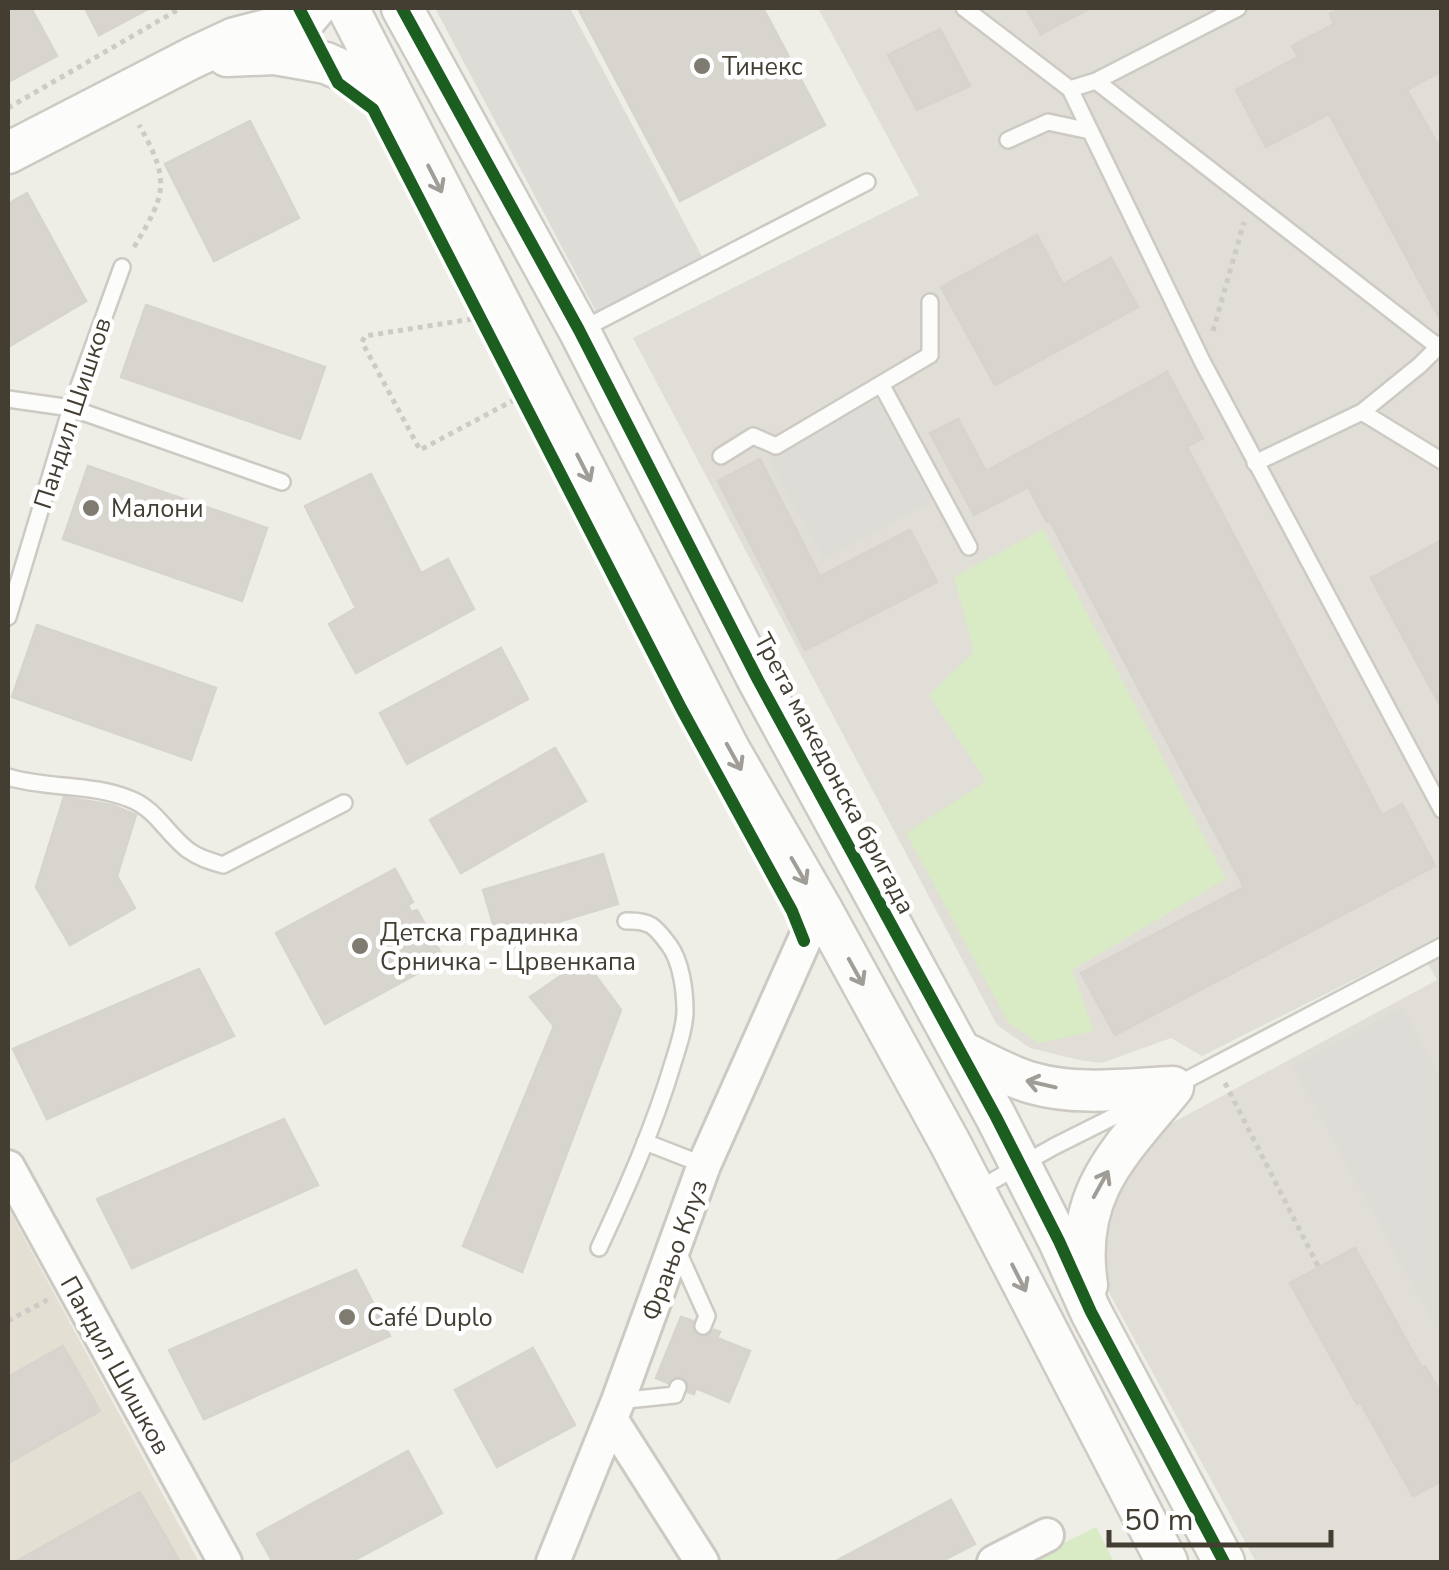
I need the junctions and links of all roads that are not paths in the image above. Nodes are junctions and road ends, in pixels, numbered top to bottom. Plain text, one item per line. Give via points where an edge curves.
1 (274, 8) edge
2 (315, 8) edge
3 (348, 8) edge
4 (402, 8) edge
5 (964, 8) edge
6 (1238, 8) edge
7 (236, 23) edge
8 (192, 58) junction
9 (1096, 82) junction
10 (1070, 88) junction
11 (391, 92) junction
12 (1090, 130) junction
13 (1008, 140) dead end
14 (8, 153) edge
15 (868, 182) dead end
16 (122, 267) road end
17 (930, 302) dead end
18 (579, 330) junction
19 (1439, 344) edge
20 (881, 384) junction
21 (8, 399) edge
22 (70, 408) junction
23 (1362, 412) junction
24 (720, 456) dead end
25 (1442, 461) edge
26 (1255, 463) junction
27 (282, 482) dead end
28 (969, 547) dead end
29 (8, 617) edge
30 (8, 777) edge
31 (344, 803) dead end
32 (1442, 810) edge
33 (626, 921) dead end
34 (813, 925) junction
35 (1442, 946) edge
36 (960, 1051) junction
37 (1173, 1087) junction
38 (645, 1142) junction
39 (704, 1165) junction
40 (1019, 1166) junction
41 (8, 1167) edge
42 (975, 1192) junction
43 (676, 1245) junction
44 (598, 1248) dead end
45 (1092, 1312) junction
46 (703, 1326) dead end
47 (678, 1387) dead end
48 (615, 1410) junction
49 (1047, 1534) dead end
50 (225, 1562) edge
51 (552, 1562) edge
52 (702, 1562) edge
53 (994, 1562) edge
54 (1167, 1562) edge
55 (1224, 1562) edge

1 - 7 street
2 - 7 street via 305,20
3 - 11 street
4 - 18 street, Трета македонска бригада
5 - 10 lane
6 - 9 lane
7 - 8 street
8 - 11 street via 275,54 326,62
8 - 14 street
9 - 10 lane
9 - 19 lane
10 - 12 lane
11 -> 34 street
12 - 13 lane via 1048,122
12 - 26 lane
15 - 18 lane
16 - 22 lane, Пандил Шишков
17 - 20 lane via 930,355
18 - 36 street, Трета македонска бригада via 758,680
19 - 23 lane
20 - 24 lane via 776,446 753,436
20 - 28 lane
21 - 22 lane
22 - 27 lane
22 - 29 lane, Пандил Шишков
23 - 25 lane
23 - 26 lane
26 - 32 lane
30 - 31 lane via 130,799 152,811 185,848 223,865
33 - 38 lane via 644,920 674,951 686,1014
34 - 39 street, Фрањо Клуз
34 -> 42 street
35 - 37 lane
37 -> 36 street via 1046,1086
36 - 40 street, Трета македонска бригада
37 - 40 lane
45 -> 37 street via 1084,1239 1098,1185
38 - 39 lane
38 - 44 lane
39 - 43 street, Фрањо Клуз
40 - 42 lane
40 - 45 street, Трета македонска бригада
41 - 50 street, Пандил Шишков
42 -> 54 street
43 - 46 lane via 706,1316
43 - 48 street, Фрањо Клуз
45 - 55 street, Трета македонска бригада
47 - 48 lane via 675,1396
48 - 51 street, Фрањо Клуз
48 - 52 street
49 - 53 street

